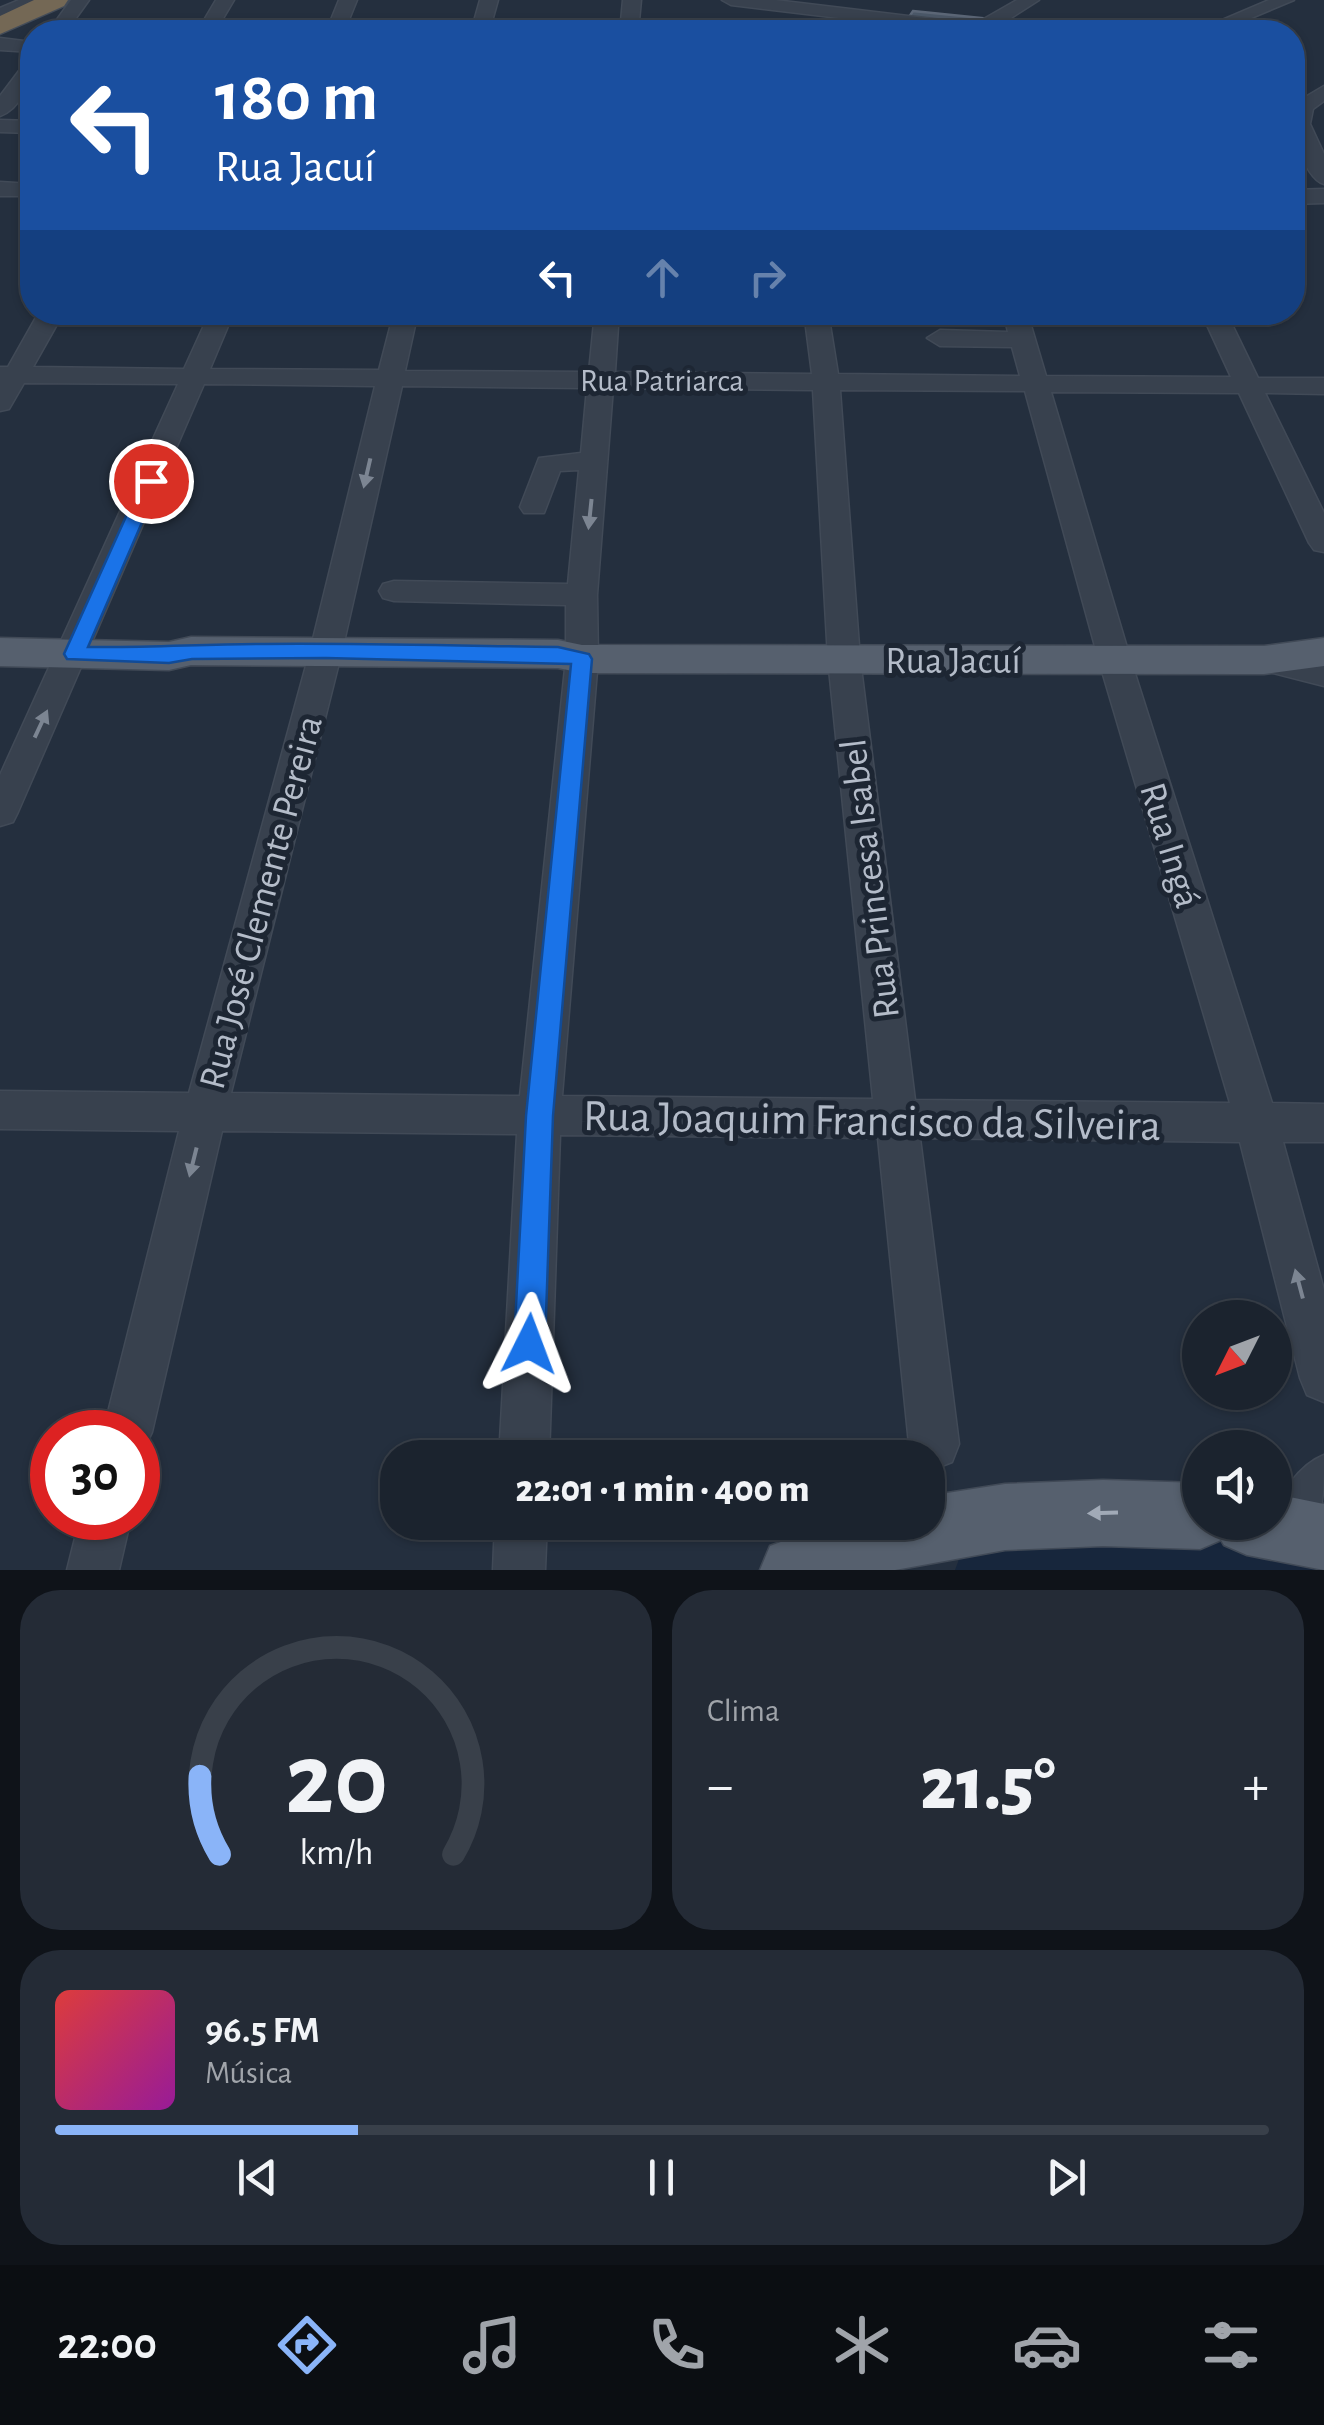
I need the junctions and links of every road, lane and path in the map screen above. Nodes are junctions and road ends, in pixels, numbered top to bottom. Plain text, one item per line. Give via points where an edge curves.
1 (34, 0) edge
2 (55, 0) edge
3 (732, 0) edge
4 (1030, 0) edge
5 (1285, 0) edge
6 (774, 2) edge
7 (0, 15) edge
8 (902, 20) edge
9 (1003, 20) edge
10 (1234, 20) edge
11 (0, 26) edge
12 (20, 82) edge
13 (0, 110) edge
14 (1305, 135) edge
15 (1324, 178) edge
16 (43, 325) edge
17 (217, 325) edge
18 (403, 325) edge
19 (606, 325) edge
20 (818, 325) edge
21 (1220, 325) edge
22 (1019, 326) edge
23 (940, 338) dead end
24 (8, 375) edge
25 (197, 377) junction
26 (389, 378) junction
27 (602, 380) junction
28 (826, 381) junction
29 (1037, 384) junction
30 (1248, 386) junction
31 (1324, 386) edge
32 (0, 403) edge
33 (595, 460) junction
34 (534, 507) dead end
35 (1324, 543) edge
36 (394, 590) dead end
37 (582, 595) junction
38 (0, 652) edge
39 (1324, 652) edge
40 (74, 654) junction
41 (323, 659) junction
42 (582, 659) junction
43 (844, 659) junction
44 (1264, 660) junction
45 (1116, 662) junction
46 (1324, 675) edge
47 (0, 812) edge
48 (0, 1110) edge
49 (205, 1114) junction
50 (540, 1116) junction
51 (897, 1119) junction
52 (1257, 1123) junction
53 (1324, 1123) edge
54 (1324, 1378) edge
55 (131, 1410) edge
56 (525, 1440) edge
57 (934, 1440) edge
58 (1182, 1516) edge
59 (100, 1540) edge
60 (521, 1540) edge
61 (93, 1570) edge
62 (519, 1570) edge
63 (794, 1570) edge

1 - 7 street
2 - 11 highway
3 - 6 street
4 - 9 street
5 - 10 street
6 - 8 street
12 - 13 street
14 - 15 street
16 - 24 street
17 - 25 street
18 - 26 street, Rua José Clemente Pereira
19 - 27 street
20 - 28 street, Rua Princesa Isabel
21 - 30 street
22 - 23 street
22 - 29 street, Rua Ingá
24 - 25 street, Rua Patriarca
24 - 32 street
25 - 26 street, Rua Patriarca
25 - 40 street
26 - 27 street, Rua Patriarca
26 -> 41 street, Rua José Clemente Pereira
27 - 28 street, Rua Patriarca
27 - 33 street
28 - 29 street, Rua Patriarca
28 - 43 street, Rua Princesa Isabel
29 - 30 street, Rua Patriarca
29 - 45 street, Rua Ingá
30 - 31 street, Rua Patriarca
30 - 35 street
33 - 34 street via 548,464
33 -> 37 street
36 - 37 street
37 - 42 street
38 - 40 main road, Rua Jacuí
39 - 44 main road, Rua Jacuí
40 - 41 main road, Rua Jacuí via 169,656 186,665
47 -> 40 street
41 - 42 main road, Rua Jacuí via 555,665
41 - 49 street, Rua José Clemente Pereira
42 - 43 main road, Rua Jacuí
42 - 50 street
43 - 45 main road, Rua Jacuí
43 - 51 street, Rua Princesa Isabel
44 - 45 main road, Rua Jacuí
44 - 46 street
45 - 52 street, Rua Ingá
48 - 49 street, Rua Joaquim Francisco da Silveira
49 - 50 street, Rua Joaquim Francisco da Silveira
49 -> 55 street, Rua José Clemente Pereira
50 - 51 street, Rua Joaquim Francisco da Silveira
50 - 56 street
51 - 52 street, Rua Joaquim Francisco da Silveira
51 - 57 street, Rua Princesa Isabel
52 - 53 street, Rua Joaquim Francisco da Silveira
54 -> 52 street, Rua Ingá
58 -> 63 main road via 1091,1514 942,1525
59 - 61 street
60 - 62 street

